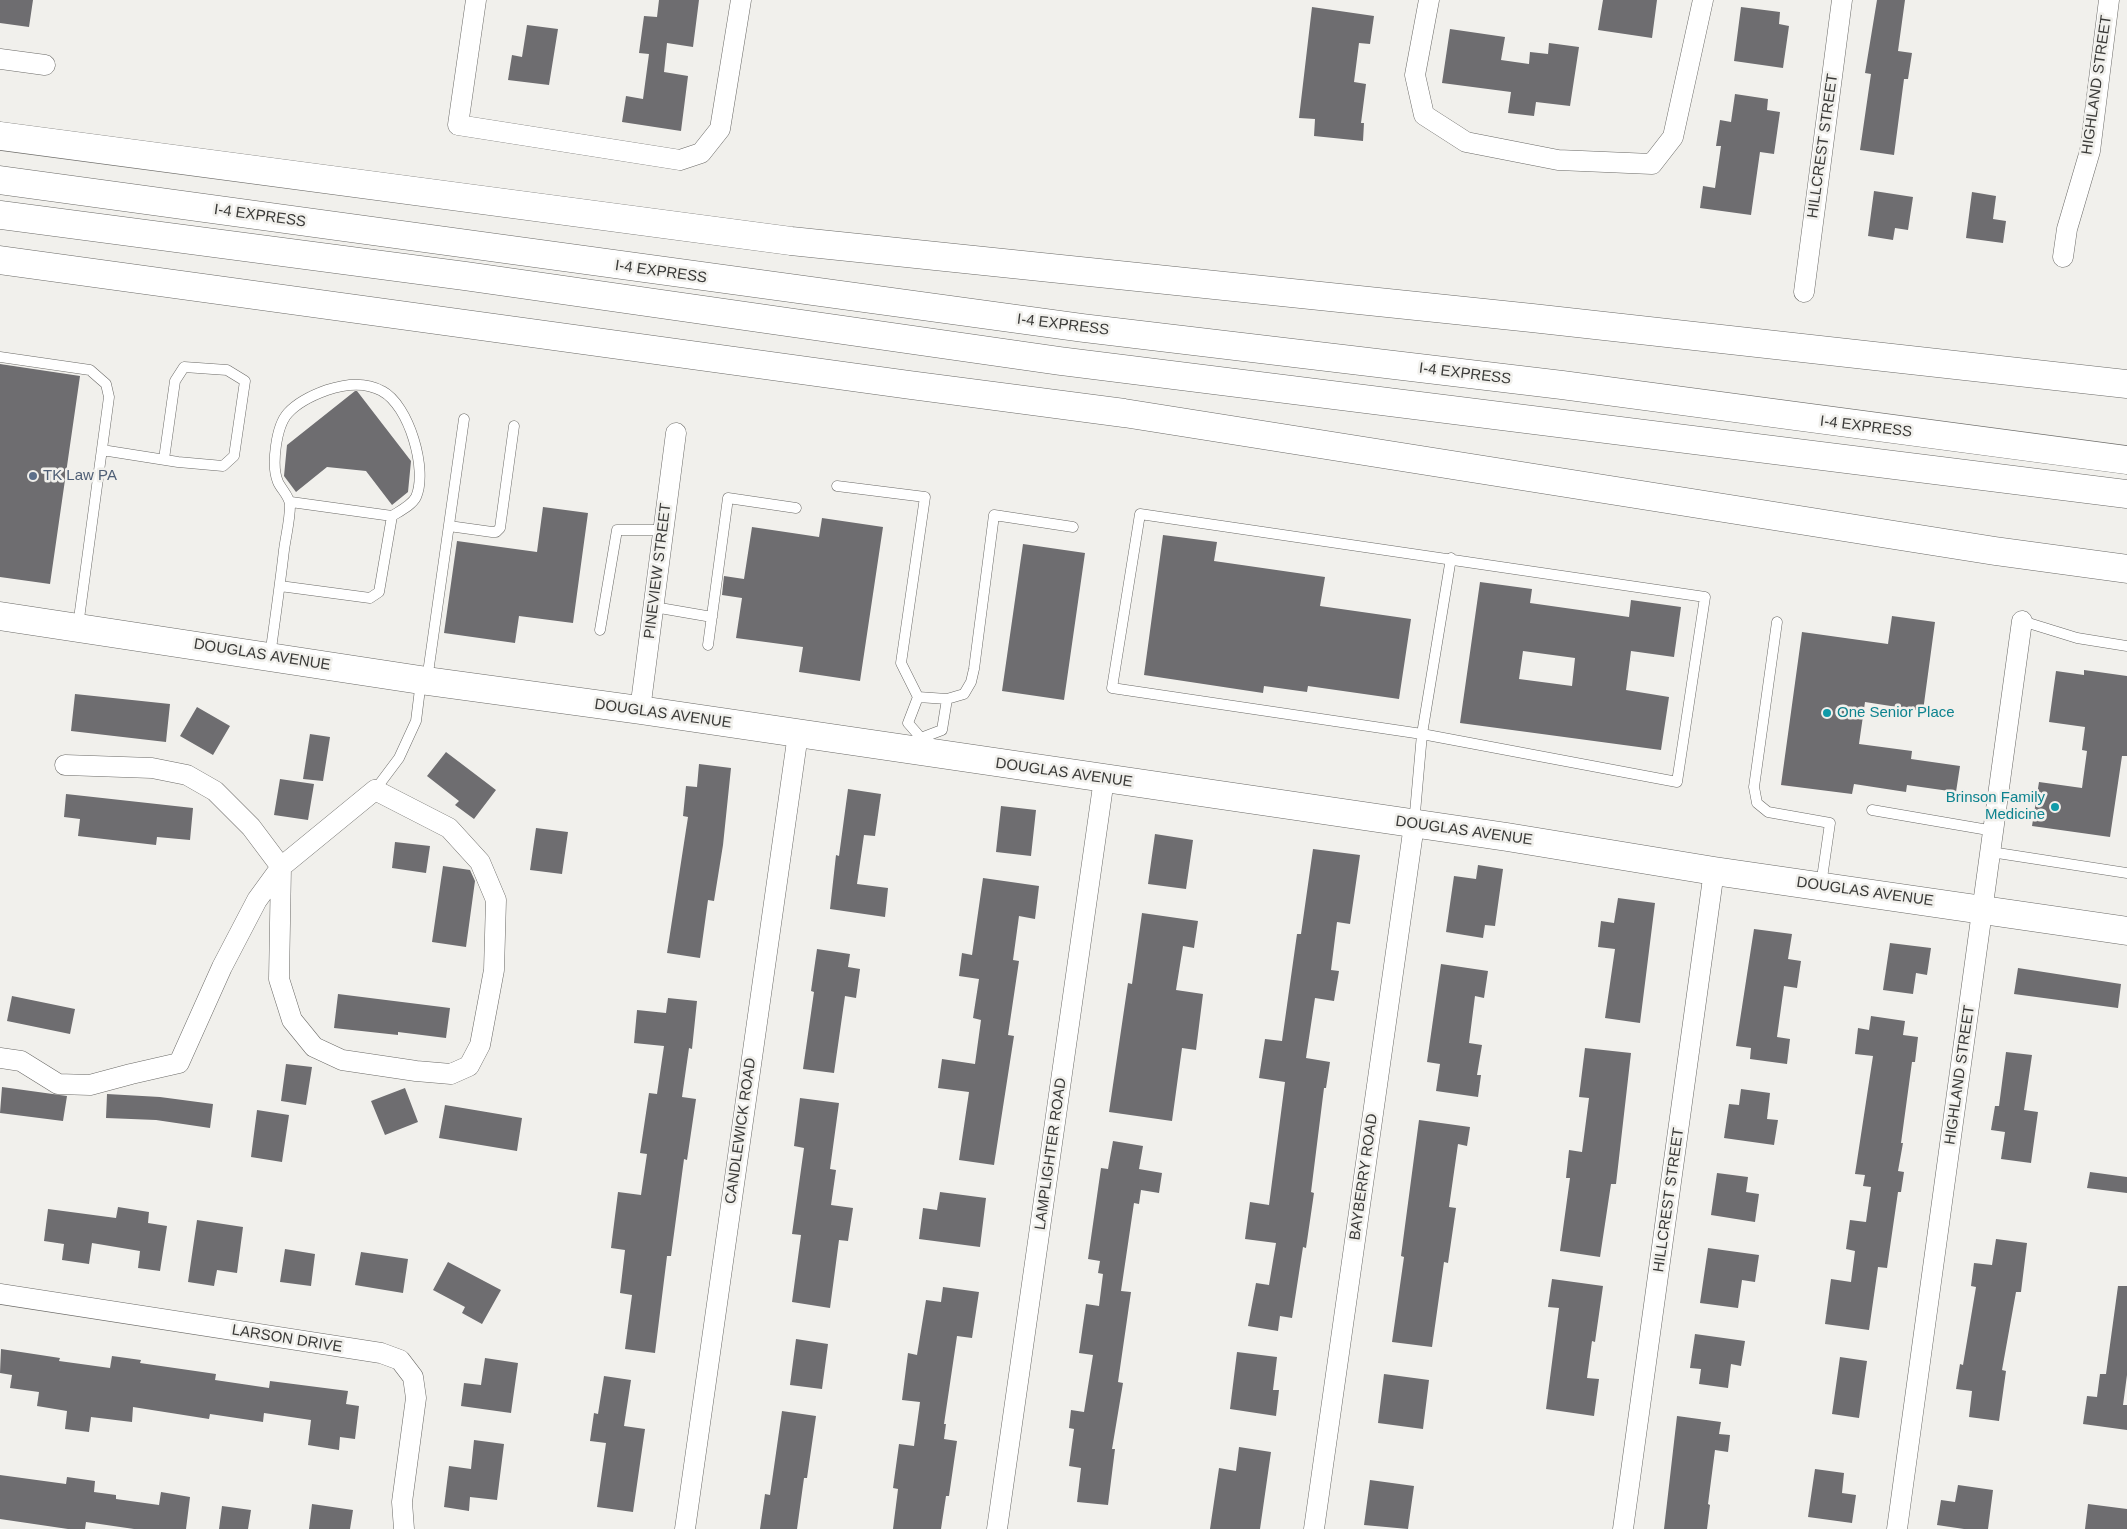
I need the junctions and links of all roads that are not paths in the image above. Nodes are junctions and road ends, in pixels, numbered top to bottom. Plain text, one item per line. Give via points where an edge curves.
1 (476, 0) edge
2 (741, 0) edge
3 (1429, 0) edge
4 (1703, 0) edge
5 (1842, 0) edge
6 (2109, 0) edge
7 (0, 59) edge
8 (46, 65) dead end
9 (0, 136) edge
10 (0, 180) edge
11 (0, 215) edge
12 (2063, 257) dead end
13 (0, 260) edge
14 (1804, 292) dead end
15 (0, 357) edge
16 (2127, 384) edge
17 (464, 419) dead end
18 (514, 426) dead end
19 (676, 433) dead end
20 (102, 450) junction
21 (164, 459) junction
22 (2127, 460) edge
23 (837, 486) dead end
24 (2127, 494) edge
25 (291, 502) junction
26 (796, 508) dead end
27 (392, 516) junction
28 (449, 526) junction
29 (1073, 527) dead end
30 (664, 530) junction
31 (1451, 558) junction
32 (2127, 569) edge
33 (280, 586) junction
34 (654, 607) junction
35 (0, 616) edge
36 (712, 617) junction
37 (2022, 621) joint
38 (1777, 622) dead end
39 (78, 627) junction
40 (600, 630) dead end
41 (708, 645) dead end
42 (2127, 646) edge
43 (270, 656) junction
44 (424, 680) junction
45 (918, 697) junction
46 (947, 699) junction
47 (640, 710) junction
48 (798, 734) junction
49 (1422, 734) junction
50 (920, 745) junction
51 (65, 765) dead end
52 (1104, 779) junction
53 (375, 790) junction
54 (1872, 810) dead end
55 (1414, 824) junction
56 (1994, 831) junction
57 (1991, 852) junction
58 (281, 867) junction
59 (1714, 871) junction
60 (2127, 873) edge
61 (1820, 886) junction
62 (1983, 909) junction
63 (2127, 931) edge
64 (0, 1058) edge
65 (0, 1294) edge
66 (404, 1529) edge
67 (685, 1529) edge
68 (997, 1529) edge
69 (1314, 1529) edge
70 (1623, 1529) edge
71 (1898, 1529) edge

1 - 2 street via 458,125 680,160 701,153 720,129
3 - 4 street via 1415,75 1424,115 1466,142 1558,160 1652,164 1673,136
5 - 14 street, HILLCREST STREET
6 - 12 street, HIGHLAND STREET via 2090,151 2067,229
7 - 8 street
9 - 16 main road via 791,241
10 - 22 main road, I-4 EXPRESS via 1024,320 1562,385
11 - 24 main road via 465,276 1060,362
13 - 32 main road via 1124,413
15 - 20 lane via 90,370 106,384 109,397
17 - 28 lane
18 - 28 lane via 500,528 492,532
19 - 30 street, PINEVIEW STREET
20 - 21 lane
20 - 39 lane
21 - 21 lane via 223,466 234,456 245,381 227,370 184,366 175,381
23 - 45 lane via 925,497 901,663
25 - 27 lane
25 - 27 lane via 275,476 277,434 286,414 306,399 339,386 370,386 384,391 403,413 418,457 416,497
25 - 33 lane
26 - 36 lane via 728,498
27 - 33 lane via 381,586 379,592 370,598
28 - 44 lane
29 - 46 lane via 994,515 971,682 964,694
30 - 34 street, PINEVIEW STREET
30 - 40 lane via 616,530
31 - 49 lane
31 - 49 lane via 1705,596 1677,782
31 - 49 lane via 1140,514 1112,688
33 - 43 lane
34 - 36 lane
34 - 47 street, PINEVIEW STREET
35 - 39 main road, DOUGLAS AVENUE
36 - 41 lane
37 - 42 lane via 2077,638
37 - 56 street, HIGHLAND STREET
38 - 61 lane via 1754,788 1757,802 1768,812 1830,823
39 - 43 main road, DOUGLAS AVENUE
43 - 44 main road, DOUGLAS AVENUE
44 - 47 main road, DOUGLAS AVENUE
44 - 53 lane via 416,721 399,758
45 - 46 lane
45 - 50 lane via 908,723
46 - 50 lane via 942,730
47 - 48 main road, DOUGLAS AVENUE
48 - 50 main road, DOUGLAS AVENUE
48 - 67 street, CANDLEWICK ROAD
49 - 55 lane
50 - 52 main road, DOUGLAS AVENUE
51 - 58 street via 152,768 187,775 215,791 251,828
52 - 55 main road, DOUGLAS AVENUE
52 - 68 street, LAMPLIGHTER ROAD
53 - 58 street
53 - 58 street via 449,828 480,862 496,900 494,970 480,1045 469,1066 451,1074 416,1071 342,1060 314,1047 292,1020 279,979
54 - 56 lane
55 - 59 main road, DOUGLAS AVENUE
55 - 69 street, BAYBERRY ROAD
56 - 57 street, HIGHLAND STREET
57 - 60 lane
57 - 62 street, HIGHLAND STREET
58 - 64 street via 257,900 226,959 179,1063 90,1086 58,1084 21,1061
59 - 61 main road, DOUGLAS AVENUE
59 - 70 street, HILLCREST STREET
61 - 62 main road, DOUGLAS AVENUE
62 - 63 main road, DOUGLAS AVENUE
62 - 71 street, HIGHLAND STREET
65 - 66 street, LARSON DRIVE via 381,1353 400,1360 413,1378 416,1398 402,1502

